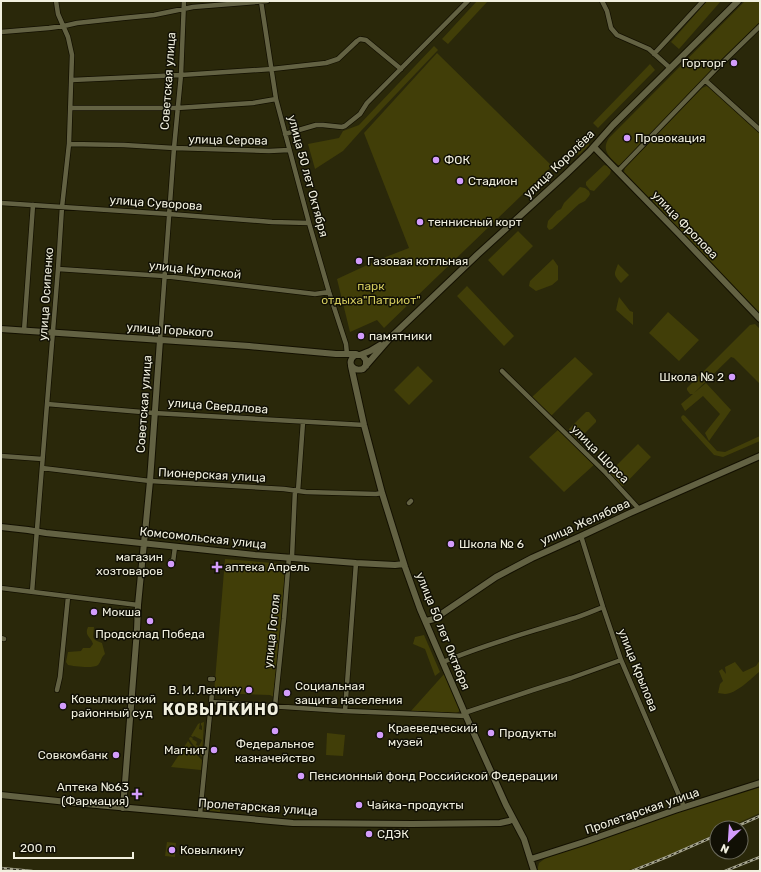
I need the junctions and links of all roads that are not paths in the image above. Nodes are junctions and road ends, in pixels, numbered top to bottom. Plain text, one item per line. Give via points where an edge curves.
1 (56, 1) edge
2 (184, 1) edge
3 (263, 1) edge
4 (468, 1) edge
5 (602, 1) edge
6 (703, 1) edge
7 (738, 1) edge
8 (184, 10) junction
9 (64, 26) junction
10 (760, 26) edge
11 (1, 32) edge
12 (654, 54) junction
13 (670, 68) junction
14 (272, 69) junction
15 (401, 69) junction
16 (181, 75) junction
17 (72, 80) junction
18 (706, 81) junction
19 (276, 100) junction
20 (71, 108) junction
21 (177, 108) junction
22 (760, 130) edge
23 (285, 134) junction
24 (70, 144) junction
25 (594, 147) junction
26 (174, 148) junction
27 (289, 150) junction
28 (618, 171) junction
29 (1, 203) edge
30 (33, 205) junction
31 (62, 207) junction
32 (169, 214) junction
33 (309, 223) junction
34 (58, 269) junction
35 (164, 276) junction
36 (329, 292) junction
37 (760, 319) edge
38 (1, 329) edge
39 (24, 331) junction
40 (53, 332) junction
41 (390, 338) junction
42 (160, 340) junction
43 (336, 354) junction
44 (347, 354) junction
45 (359, 354) junction
46 (351, 365) junction
47 (364, 367) junction
48 (502, 371) dead end
49 (356, 389) junction
50 (47, 404) junction
51 (154, 412) junction
52 (303, 422) junction
53 (364, 425) junction
54 (1, 456) edge
55 (760, 456) edge
56 (42, 459) junction
57 (42, 468) junction
58 (150, 481) junction
59 (297, 490) junction
60 (382, 493) junction
61 (639, 509) junction
62 (1, 527) edge
63 (37, 532) junction
64 (581, 536) junction
65 (144, 543) junction
66 (175, 547) junction
67 (290, 557) junction
68 (171, 562) dead end
69 (356, 563) junction
70 (404, 564) junction
71 (1, 588) edge
72 (32, 592) junction
73 (68, 597) junction
74 (138, 605) junction
75 (603, 607) junction
76 (426, 621) junction
77 (621, 660) junction
78 (443, 662) junction
79 (57, 690) dead end
80 (212, 693) dead end
81 (211, 702) junction
82 (275, 706) junction
83 (345, 711) junction
84 (465, 714) junction
85 (760, 783) edge
86 (1, 795) edge
87 (684, 807) junction
88 (123, 808) junction
89 (200, 814) junction
90 (513, 819) junction
91 (531, 859) junction
92 (534, 871) edge

1 - 9 street, улица Осипенко via 58,14
2 - 8 street, Советская улица
3 - 8 street
3 - 14 street, улица 50 лет Октября
4 - 15 street
5 - 12 street via 611,28 617,35 649,49
6 - 12 street
7 - 13 street, улица Королёва
8 - 9 street
8 - 16 street, Советская улица
9 - 11 street
9 - 17 street, улица Осипенко via 72,55
10 - 18 street
12 - 13 street
13 - 25 street, улица Королёва
14 - 15 street via 331,62 360,39 366,40
14 - 16 street
14 - 19 street, улица 50 лет Октября
15 - 23 street via 367,103 360,114 345,126 316,125
16 - 17 street
16 - 21 street, Советская улица
17 - 20 street, улица Осипенко
18 - 22 street
18 - 28 street
19 - 21 street
19 - 23 street, улица 50 лет Октября
20 - 21 street
20 - 24 street, улица Осипенко
21 - 26 street, Советская улица
23 - 27 street, улица 50 лет Октября
24 - 26 street, улица Серова
24 - 31 street, улица Осипенко
25 - 28 street, улица Фролова
25 - 41 street, улица Королёва
26 - 27 street, улица Серова
26 - 32 street, Советская улица
27 - 33 street, улица 50 лет Октября
28 - 37 street, улица Фролова
29 - 30 street, улица Суворова
30 - 31 street, улица Суворова
30 - 39 street
31 - 32 street, улица Суворова
31 - 34 street, улица Осипенко
32 - 33 street, улица Суворова
32 - 35 street, Советская улица
33 - 36 street, улица 50 лет Октября
34 - 35 street, улица Крупской
34 - 40 street, улица Осипенко
35 - 36 street, улица Крупской via 315,294
35 - 42 street, Советская улица
36 - 44 street, улица 50 лет Октября
38 - 39 street, улица Горького
39 - 40 street, улица Горького
40 - 42 street, улица Горького
40 - 50 street, улица Осипенко
41 - 45 street, улица Королёва via 370,351
41 - 47 street, улица Королёва
42 - 43 street, улица Горького
42 - 51 street, Советская улица
43 - 44 street, улица Горького
43 - 46 street, улица Горького via 346,357
44 - 45 street, улица Горького
45 - 46 street via 352,358
45 - 47 street via 365,358
46 - 47 street via 357,370
46 - 49 street, улица 50 лет Октября
47 - 49 street
48 - 61 street, улица Щорса
49 - 53 street, улица 50 лет Октября
50 - 51 street, улица Свердлова
50 - 56 street, улица Осипенко
51 - 52 street, улица Свердлова
51 - 58 street, Советская улица
52 - 53 street, улица Свердлова
52 - 59 street, улица Гоголя
53 - 60 street, улица 50 лет Октября
54 - 56 street
55 - 61 street, улица Желябова
56 - 57 street, улица Осипенко
57 - 58 street, Пионерская улица
57 - 63 street, улица Осипенко
58 - 59 street, Пионерская улица
58 - 65 street, Советская улица
59 - 60 street, Пионерская улица
59 - 67 street, улица Гоголя
60 - 70 street, улица 50 лет Октября
61 - 64 street, улица Желябова
62 - 63 street, Комсомольская улица
63 - 65 street, Комсомольская улица
63 - 72 street, улица Осипенко
64 - 75 street, улица Крылова
64 - 76 street, улица Желябова via 496,577
65 - 66 street, Комсомольская улица
65 - 74 street, Советская улица
66 - 67 street, Комсомольская улица
66 - 68 street
67 - 69 street, Комсомольская улица
67 - 82 street, улица Гоголя
69 - 70 street, Комсомольская улица
69 - 83 street
70 - 76 street, улица 50 лет Октября
71 - 72 street
72 - 73 street
73 - 74 street
73 - 79 street
74 - 88 street, Советская улица
75 - 77 street, улица Крылова
75 - 78 street
76 - 78 street, улица 50 лет Октября
77 - 84 street
77 - 87 street, улица Крылова
78 - 84 street, улица 50 лет Октября
80 - 81 street
81 - 82 street
81 - 89 street
82 - 83 street
83 - 84 street
84 - 90 street, улица 50 лет Октября
85 - 87 street, Пролетарская улица
86 - 88 street, Пролетарская улица
87 - 91 street, Пролетарская улица
88 - 89 street, Пролетарская улица
89 - 90 street, Пролетарская улица via 293,823 500,823
90 - 91 street, улица 50 лет Октября via 524,838
91 - 92 street, улица 50 лет Октября

